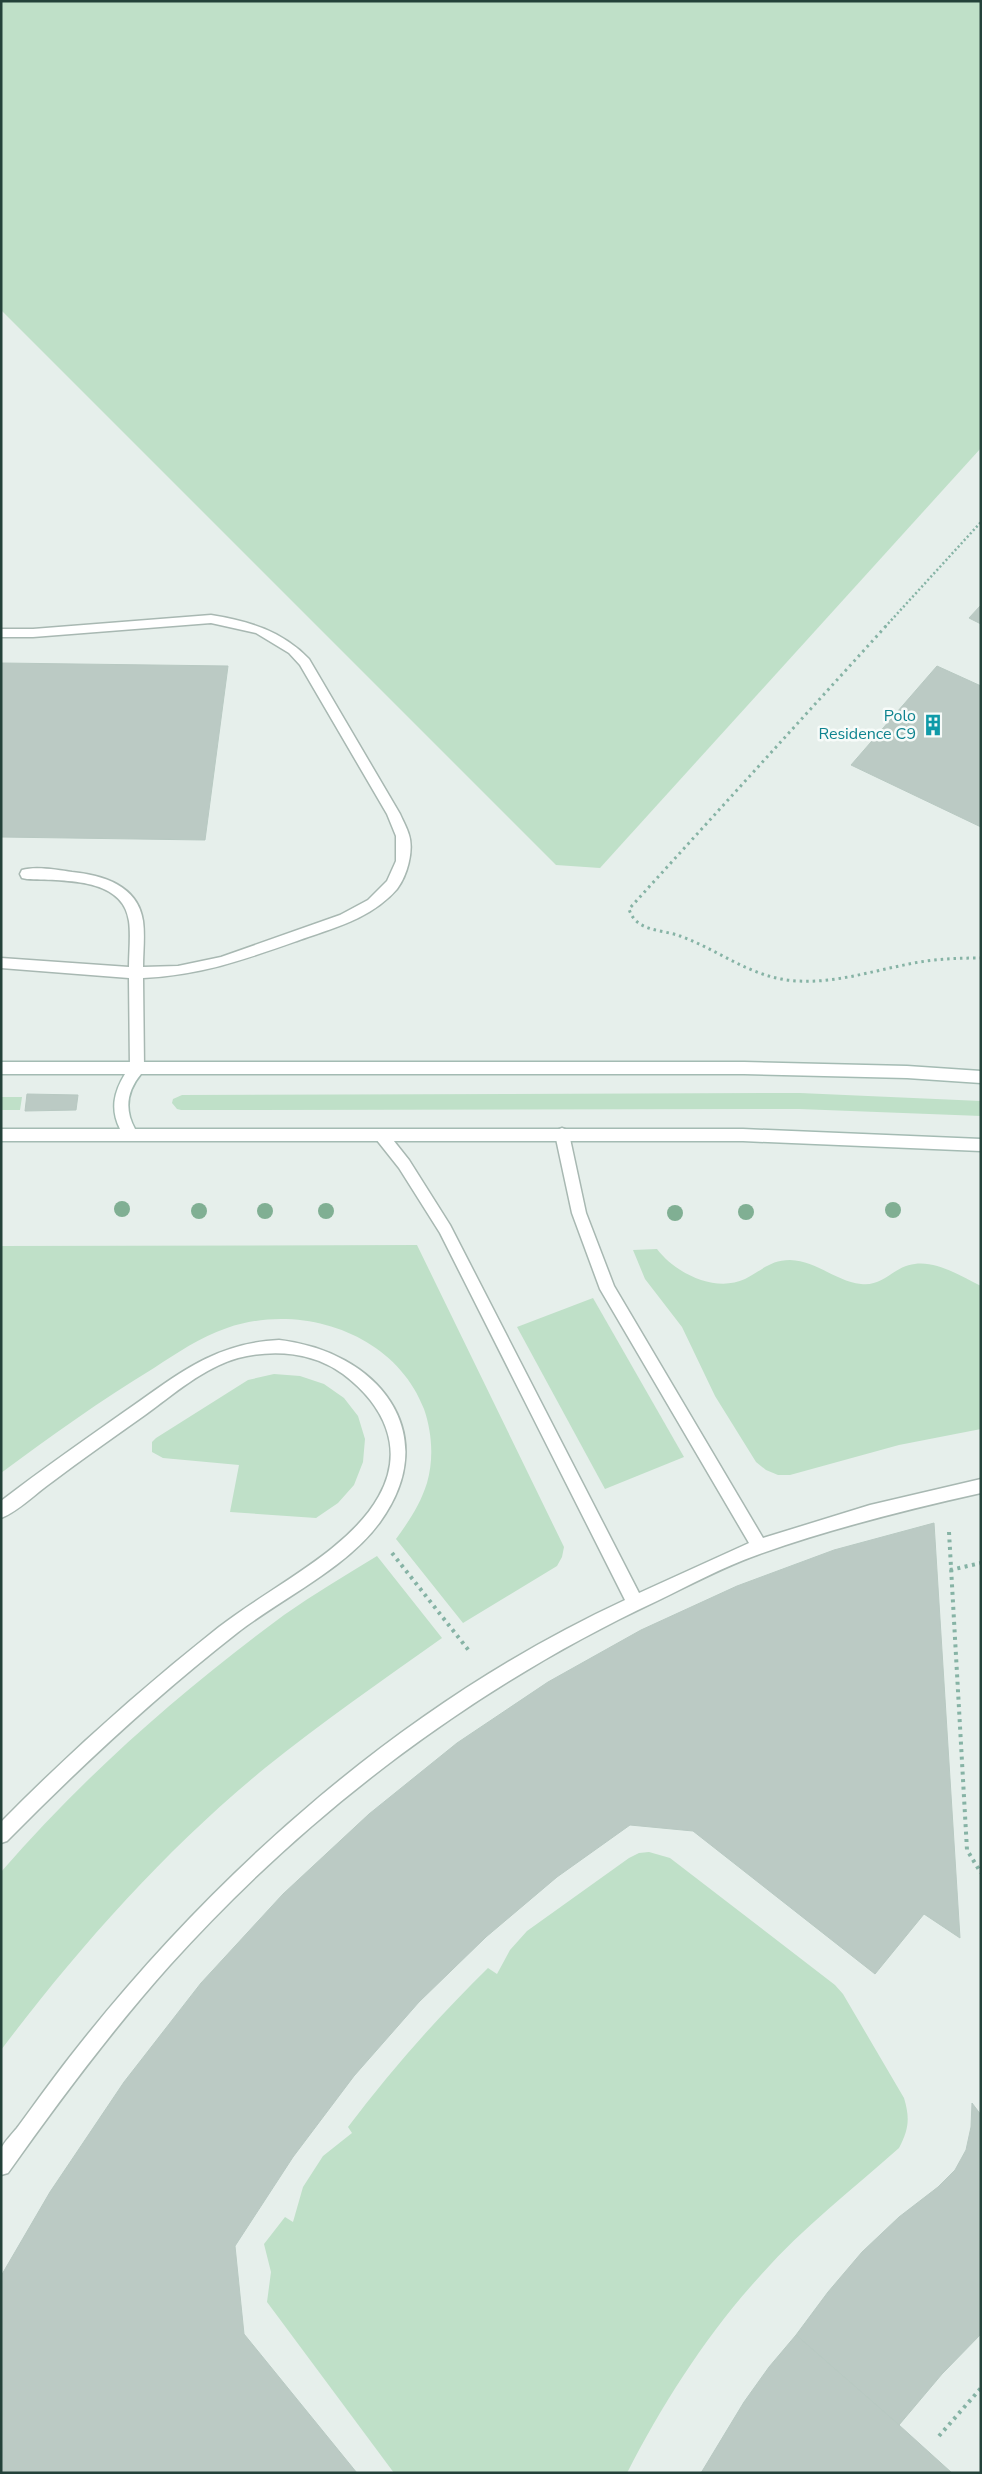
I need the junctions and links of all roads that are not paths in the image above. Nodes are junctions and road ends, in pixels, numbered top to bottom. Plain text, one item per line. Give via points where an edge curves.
1 (1, 633) edge
2 (27, 874) dead end
3 (1, 963) edge
4 (136, 973) junction
5 (1, 1068) edge
6 (137, 1068) junction
7 (981, 1078) edge
8 (562, 1134) junction
9 (132, 1135) junction
10 (381, 1135) junction
11 (1, 1136) edge
12 (981, 1145) edge
13 (981, 1486) edge
14 (1, 1511) edge
15 (760, 1547) junction
16 (634, 1601) junction
17 (1, 1835) edge
18 (1, 2166) edge

1 - 4 street via 211,619 236,622 278,638 305,662 394,814 403,836 404,860 393,884 373,904 345,919 222,962 178,971
2 - 4 street via 84,879 104,883 120,892 131,905 136,920
3 - 4 street
4 - 6 street
5 - 6 street
6 - 7 street via 744,1068 907,1072
6 - 9 street via 121,1094 120,1108
8 - 10 street
8 - 12 street via 743,1135
8 - 15 street via 568,1178 578,1214 608,1289
9 - 10 street
9 - 11 street
10 - 16 street via 404,1164 445,1229
13 - 15 street via 848,1518
14 - 17 street via 104,1434 210,1363 236,1352 265,1347 293,1347 321,1353 346,1364 383,1402 393,1425 398,1450 395,1476 385,1501 369,1525 352,1542 182,1666 109,1729
15 - 16 street
16 - 18 street via 493,1680 415,1733 338,1793 262,1859 189,1931 118,2012 48,2099

